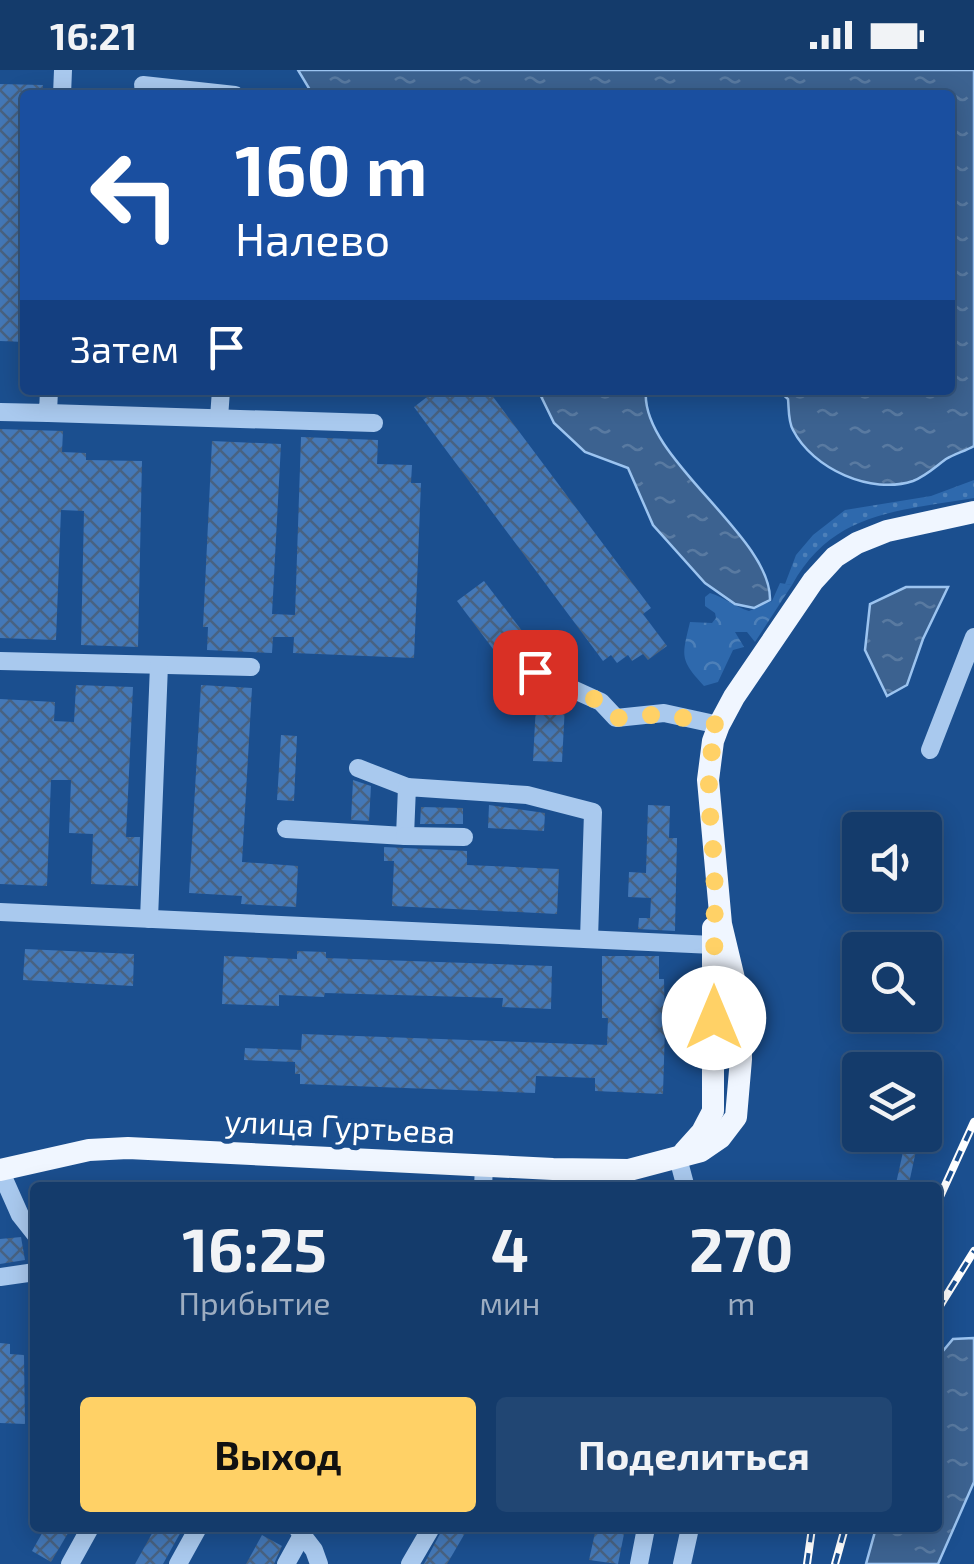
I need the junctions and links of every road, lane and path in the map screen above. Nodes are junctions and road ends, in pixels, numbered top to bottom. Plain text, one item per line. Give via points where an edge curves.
1 (142, 85) dead end
2 (188, 90) edge
3 (49, 395) edge
4 (221, 395) edge
5 (0, 412) edge
6 (48, 413) junction
7 (219, 418) junction
8 (374, 423) dead end
9 (974, 512) edge
10 (974, 637) edge
11 (0, 662) edge
12 (159, 665) junction
13 (252, 666) dead end
14 (535, 672) dead end
15 (719, 725) junction
16 (930, 750) dead end
17 (358, 768) dead end
18 (406, 787) junction
19 (286, 829) dead end
20 (405, 836) junction
21 (464, 837) dead end
22 (714, 866) junction
23 (0, 912) edge
24 (150, 919) junction
25 (589, 940) junction
26 (713, 945) junction
27 (678, 1158) junction
28 (0, 1170) edge
29 (484, 1176) edge
30 (684, 1182) edge
31 (30, 1228) edge
32 (30, 1273) edge
33 (0, 1277) edge
34 (88, 1532) edge
35 (196, 1532) edge
36 (301, 1532) edge
37 (303, 1532) edge
38 (429, 1532) edge
39 (645, 1532) edge
40 (689, 1532) edge
41 (70, 1564) edge
42 (178, 1564) edge
43 (286, 1564) edge
44 (319, 1564) edge
45 (410, 1564) edge
46 (639, 1564) edge
47 (682, 1564) edge

1 - 2 street
3 - 6 street
4 - 7 street
5 - 6 street
6 - 7 street
7 - 8 street
9 - 15 main road via 887,531 835,557
10 - 16 street
11 - 12 street
12 - 13 street
12 - 24 street
14 - 15 street via 601,702 616,718 664,714
15 - 22 main road via 708,780
17 - 18 street
18 - 20 street
18 - 25 street via 526,794 593,812
19 - 20 street
20 - 21 street
22 - 26 main road
22 - 27 main road, улица Гуртьева via 741,1008 736,1117 720,1138
23 - 24 street
24 - 25 street
25 - 26 street
26 - 27 main road via 713,1111
27 - 29 main road, улица Гуртьева via 629,1170
27 - 30 street
28 - 29 main road, улица Гуртьева via 128,1148
28 - 31 street
32 - 33 street
34 - 41 street
35 - 42 street
36 - 43 street
37 - 44 street
38 - 45 street
39 - 46 street
40 - 47 street

